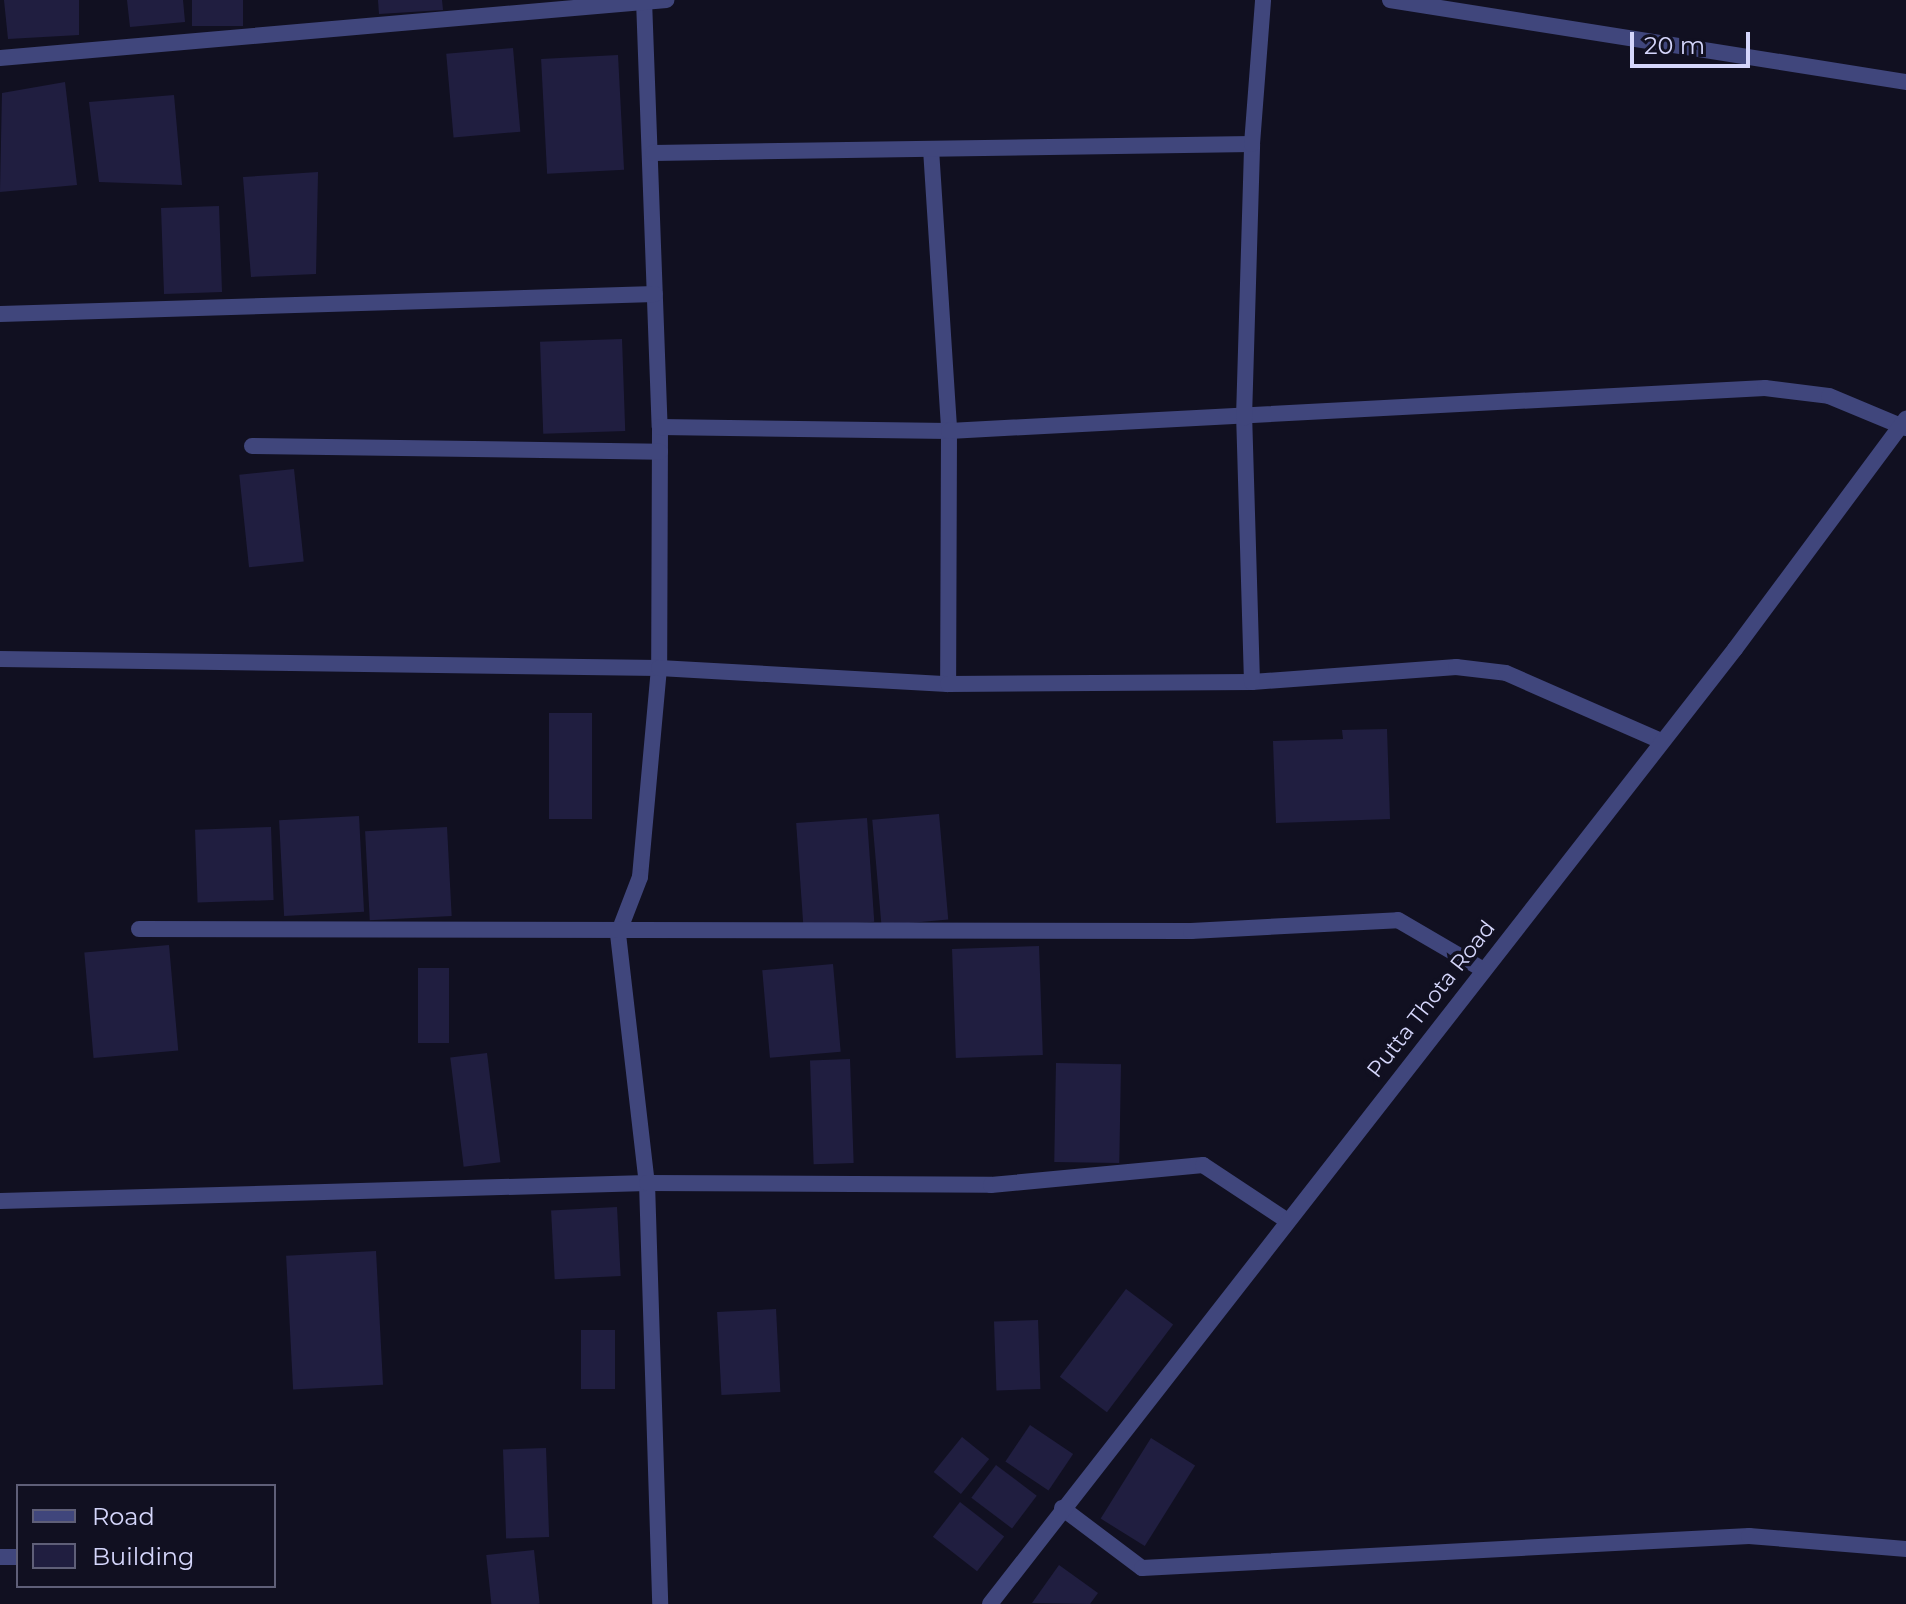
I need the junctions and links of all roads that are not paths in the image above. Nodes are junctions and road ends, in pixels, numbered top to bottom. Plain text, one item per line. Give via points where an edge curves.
1 (666, 0) edge
2 (1263, 0) edge
3 (1390, 0) edge
4 (644, 1) edge
5 (0, 58) edge
6 (1906, 82) edge
7 (1252, 144) junction
8 (931, 149) junction
9 (653, 153) junction
10 (655, 294) junction
11 (0, 314) edge
12 (1244, 418) junction
13 (1905, 424) edge
14 (660, 427) junction
15 (949, 431) junction
16 (252, 446) dead end
17 (660, 452) junction
18 (0, 659) edge
19 (659, 668) junction
20 (1252, 682) junction
21 (948, 684) junction
22 (1661, 741) junction
23 (139, 929) dead end
24 (618, 934) junction
25 (1482, 969) junction
26 (647, 1183) junction
27 (0, 1201) edge
28 (1286, 1220) junction
29 (1062, 1508) junction
30 (1906, 1549) edge
31 (660, 1604) edge
32 (990, 1604) edge

1 - 4 street
2 - 7 street
3 - 6 street
4 - 5 street
4 - 9 street
7 - 8 street
7 - 12 street
8 - 9 street
8 - 15 street
9 - 10 street
10 - 11 street
10 - 14 street
12 - 13 street via 1765,388 1829,396
12 - 15 street
12 - 20 street
13 - 22 street, Putta Thota Road
14 - 15 street
14 - 17 street
15 - 21 street
16 - 17 street
17 - 19 street
18 - 19 street
19 - 21 street
19 - 24 street via 640,877
20 - 21 street
20 - 22 street via 1482,669 1506,673
22 - 25 street, Putta Thota Road
23 - 24 street
24 - 25 street via 1191,931 1398,920
24 - 26 street
25 - 28 street, Putta Thota Road
26 - 27 street
26 - 28 street via 991,1185 1203,1165
26 - 31 street
28 - 29 street, Putta Thota Road
29 - 30 street via 1142,1568 1749,1536
29 - 32 street, Putta Thota Road

